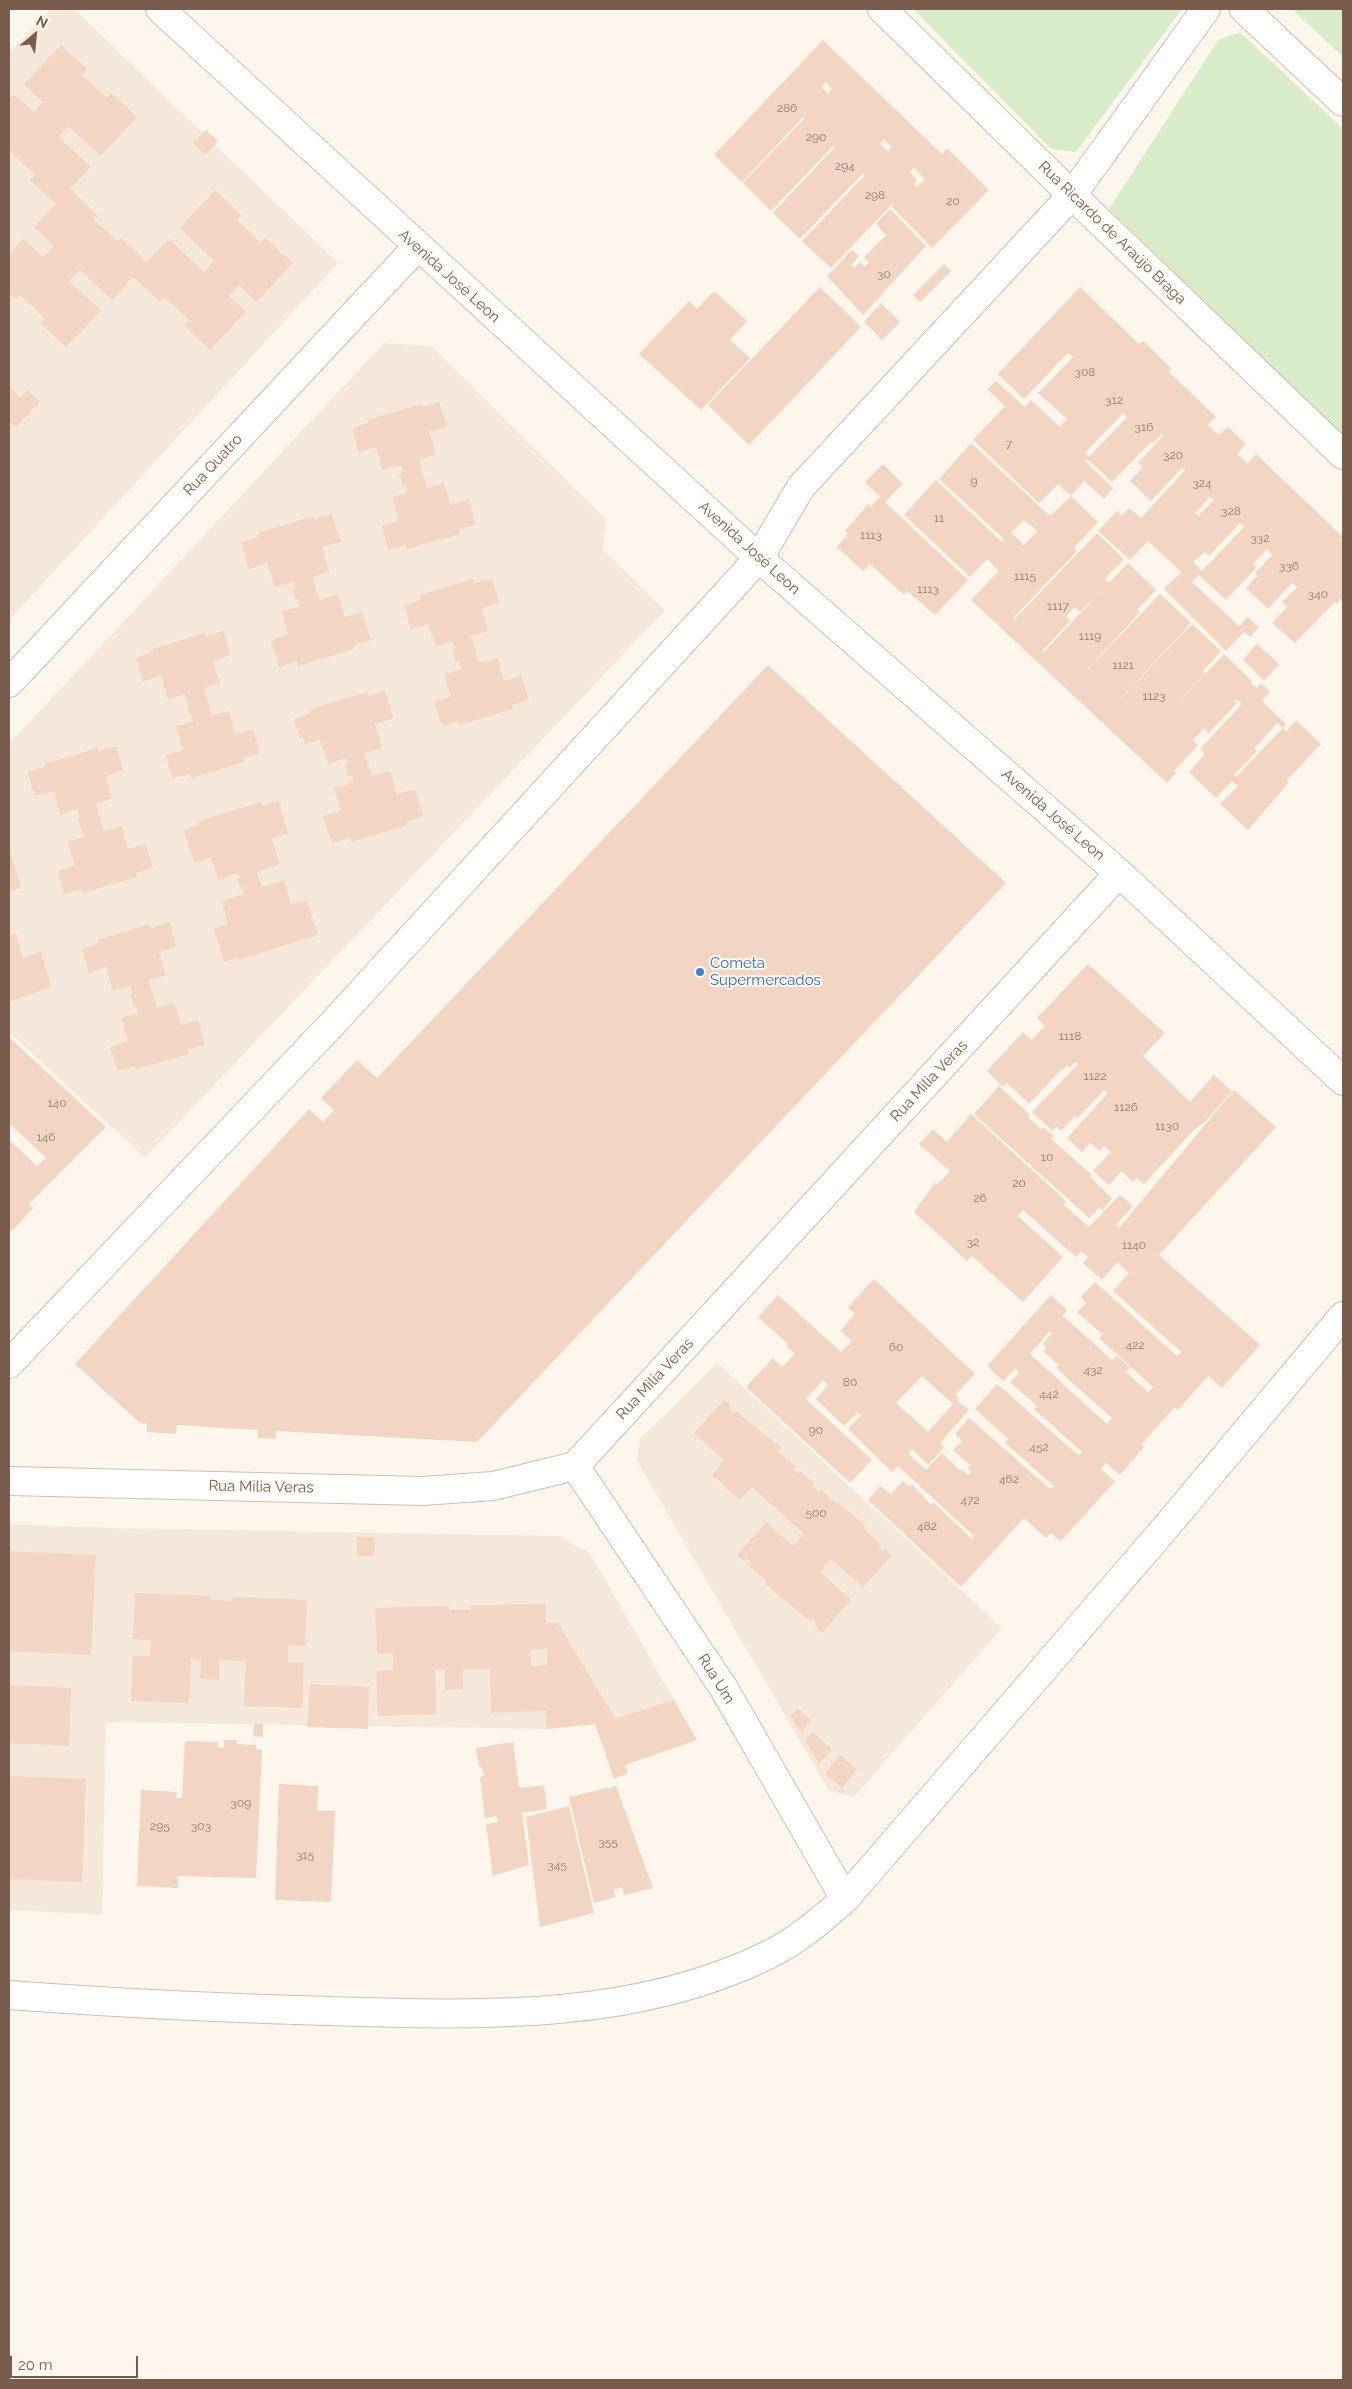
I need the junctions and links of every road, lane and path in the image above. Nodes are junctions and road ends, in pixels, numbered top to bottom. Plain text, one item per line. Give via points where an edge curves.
1 (160, 9) edge
2 (882, 9) edge
3 (1206, 9) edge
4 (1244, 9) edge
5 (1343, 102) edge
6 (1072, 195) junction
7 (417, 247) junction
8 (1343, 455) edge
9 (759, 558) junction
10 (9, 682) edge
11 (1119, 873) junction
12 (1343, 1081) edge
13 (1343, 1316) edge
14 (9, 1364) edge
15 (575, 1466) junction
16 (9, 1481) edge
17 (845, 1899) junction
18 (9, 1995) edge

1 - 7 street, Avenida José Leon
2 - 6 street, Rua Ricardo de Araújo Braga
3 - 6 street
4 - 5 street
6 - 8 street, Rua Ricardo de Araújo Braga
6 - 9 street via 801,487
7 - 9 street, Avenida José Leon
7 - 10 street, Rua Quatro
9 - 11 street, Avenida José Leon
9 - 14 street via 334,1022
11 - 12 street, Avenida José Leon
11 - 15 street, Rua Milia Veras
13 - 17 street via 1161,1533
15 - 16 street, Rua Milia Veras via 493,1486 423,1491
15 - 17 street, Rua Um via 723,1687
17 - 18 street via 812,1927 769,1954 712,1979 648,1996 555,2011 458,2015 202,2008

